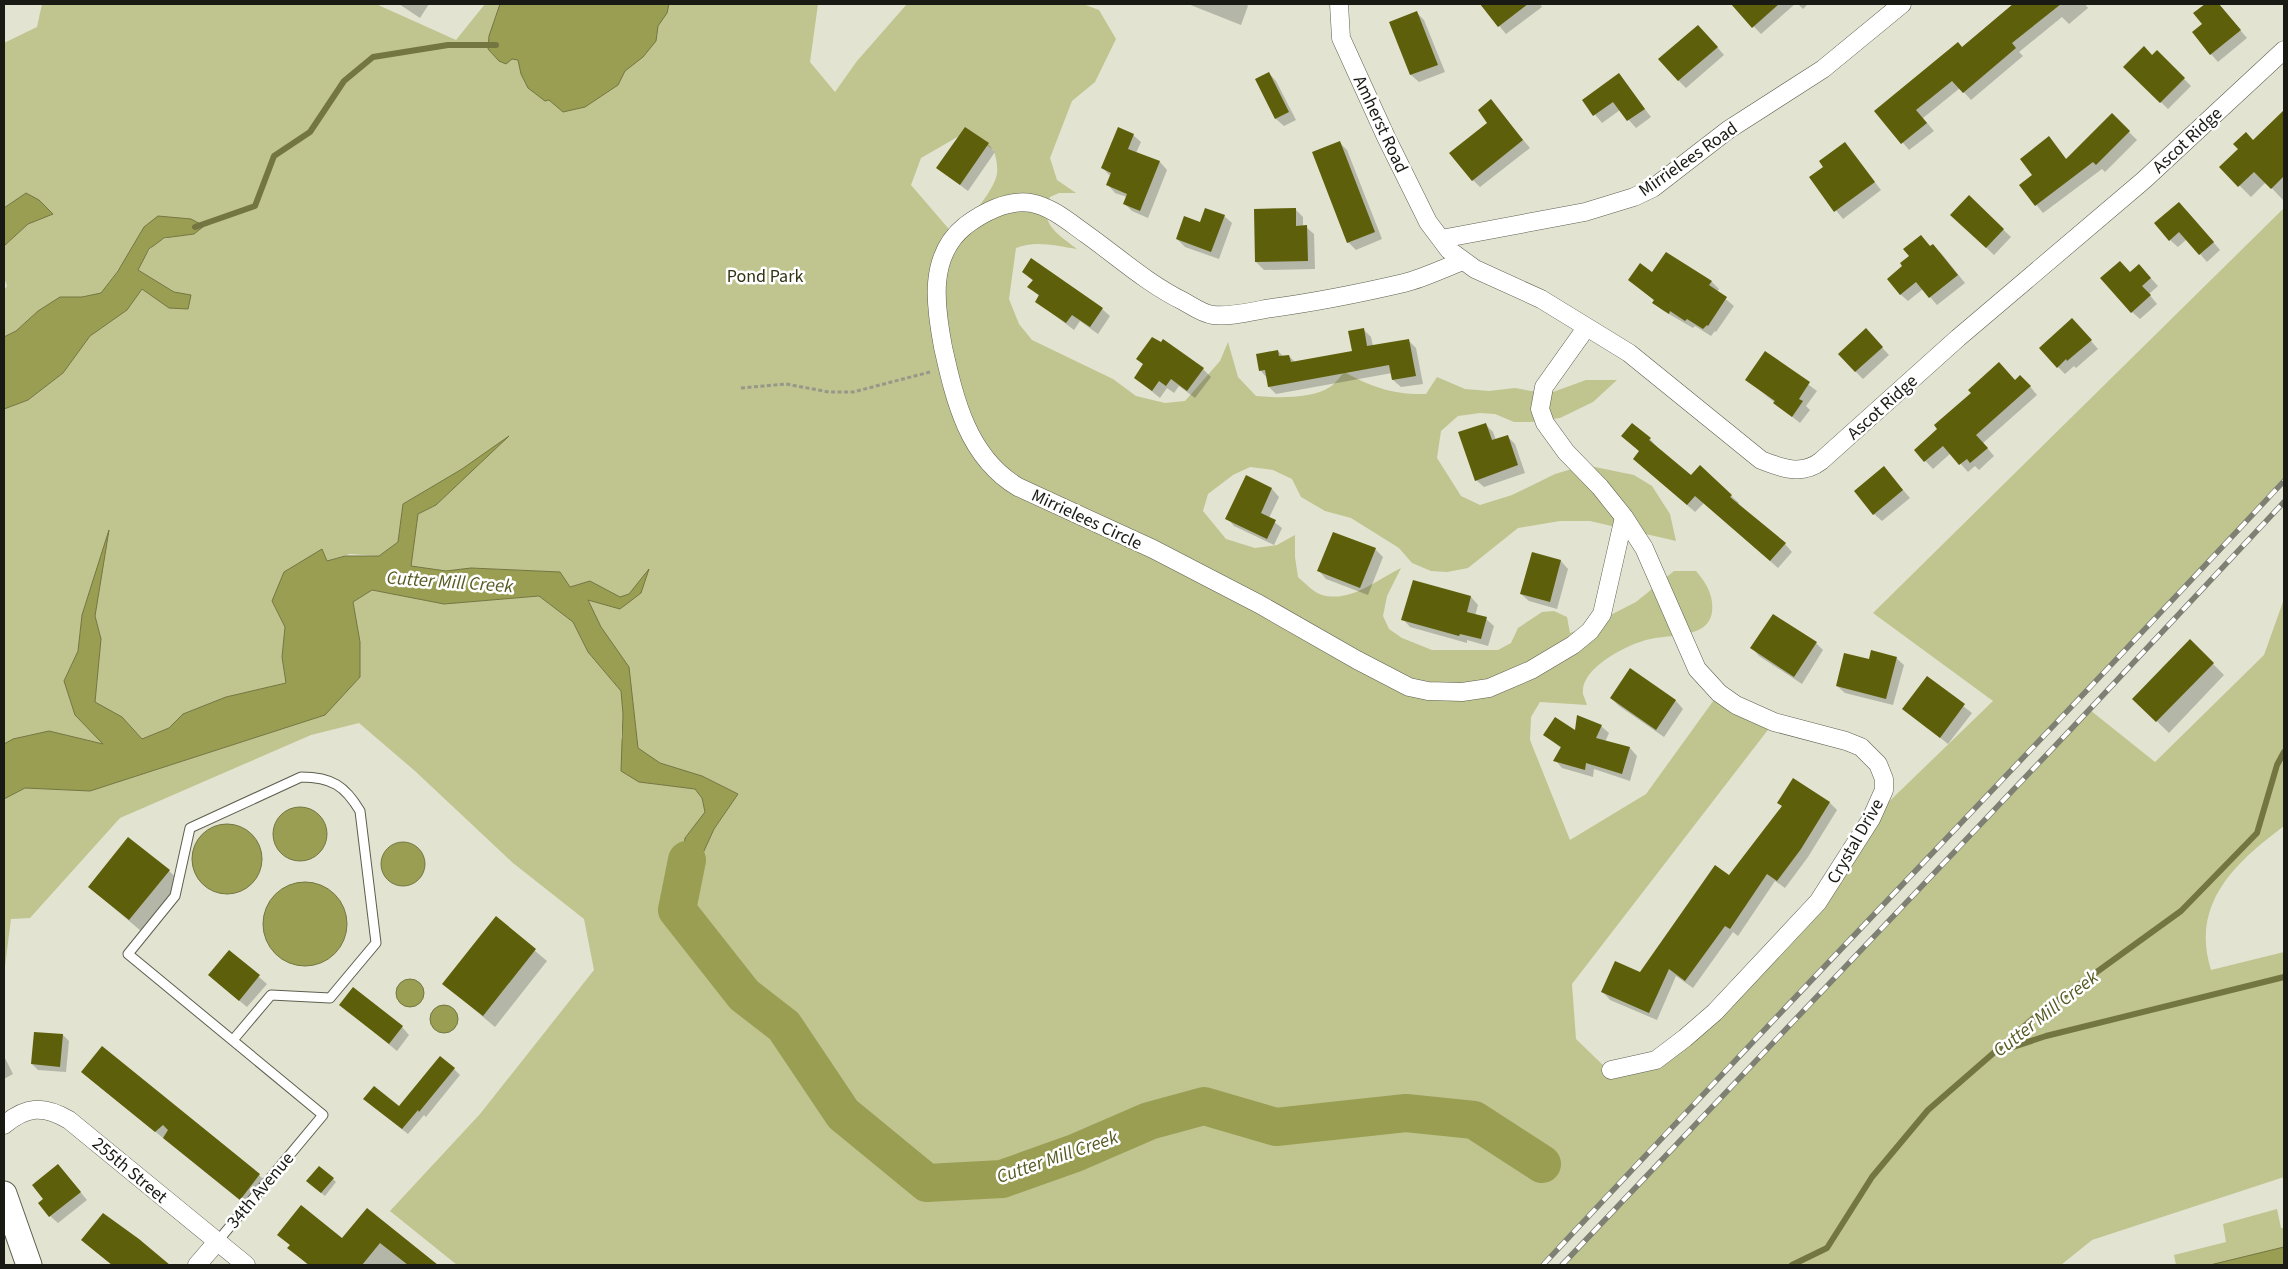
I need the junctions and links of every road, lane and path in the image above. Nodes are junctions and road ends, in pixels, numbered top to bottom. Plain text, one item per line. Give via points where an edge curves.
1 (1339, 4) edge
2 (1902, 4) edge
3 (2284, 50) edge
4 (1441, 239) junction
5 (1463, 261) junction
6 (1586, 328) junction
7 (948, 368) junction
8 (741, 388) dead end
9 (1624, 517) junction
10 (233, 1040) junction
11 (1611, 1070) dead end
12 (4, 1125) edge
13 (4, 1194) edge
14 (217, 1242) junction
15 (29, 1265) edge
16 (197, 1265) edge
17 (246, 1265) edge

1 - 4 street, Amherst Road via 1342,38 1386,137 1428,222
2 - 4 street, Mirrielees Road via 1823,69 1728,130 1653,188 1585,212
3 - 6 street, Ascot Ridge via 2144,180 1958,338 1817,465 1784,470 1762,460 1629,353
4 - 5 street, Ascot Ridge
5 - 6 street, Ascot Ridge via 1541,299
5 - 7 street, Mirrielees Circle via 1406,282 1295,305 1210,315 1171,295 1056,212 1030,203 1009,204 978,216 954,236 943,253 936,279 940,332
6 - 9 street via 1544,387 1540,409 1566,452
7 - 8 path via 853,392 829,392 786,384
7 - 9 street, Mirrielees Circle via 968,434 1004,478 1153,549 1410,687 1428,691 1462,692 1489,688 1530,670 1573,645 1590,630 1602,614
9 - 11 street, Crystal Drive via 1644,548 1697,669 1718,694 1774,722 1861,748 1878,764 1884,790 1871,819 1818,902 1715,1012 1656,1060
10 - 10 lane via 270,995 330,998 376,942 360,812 351,796 336,784 319,777 301,777 190,828 175,896 128,954
10 - 14 lane, 34th Avenue via 323,1115
12 - 14 street, 255th Street via 15,1115 34,1109 56,1112
13 - 15 street
14 - 16 street, 34th Avenue
14 - 17 street, 255th Street

